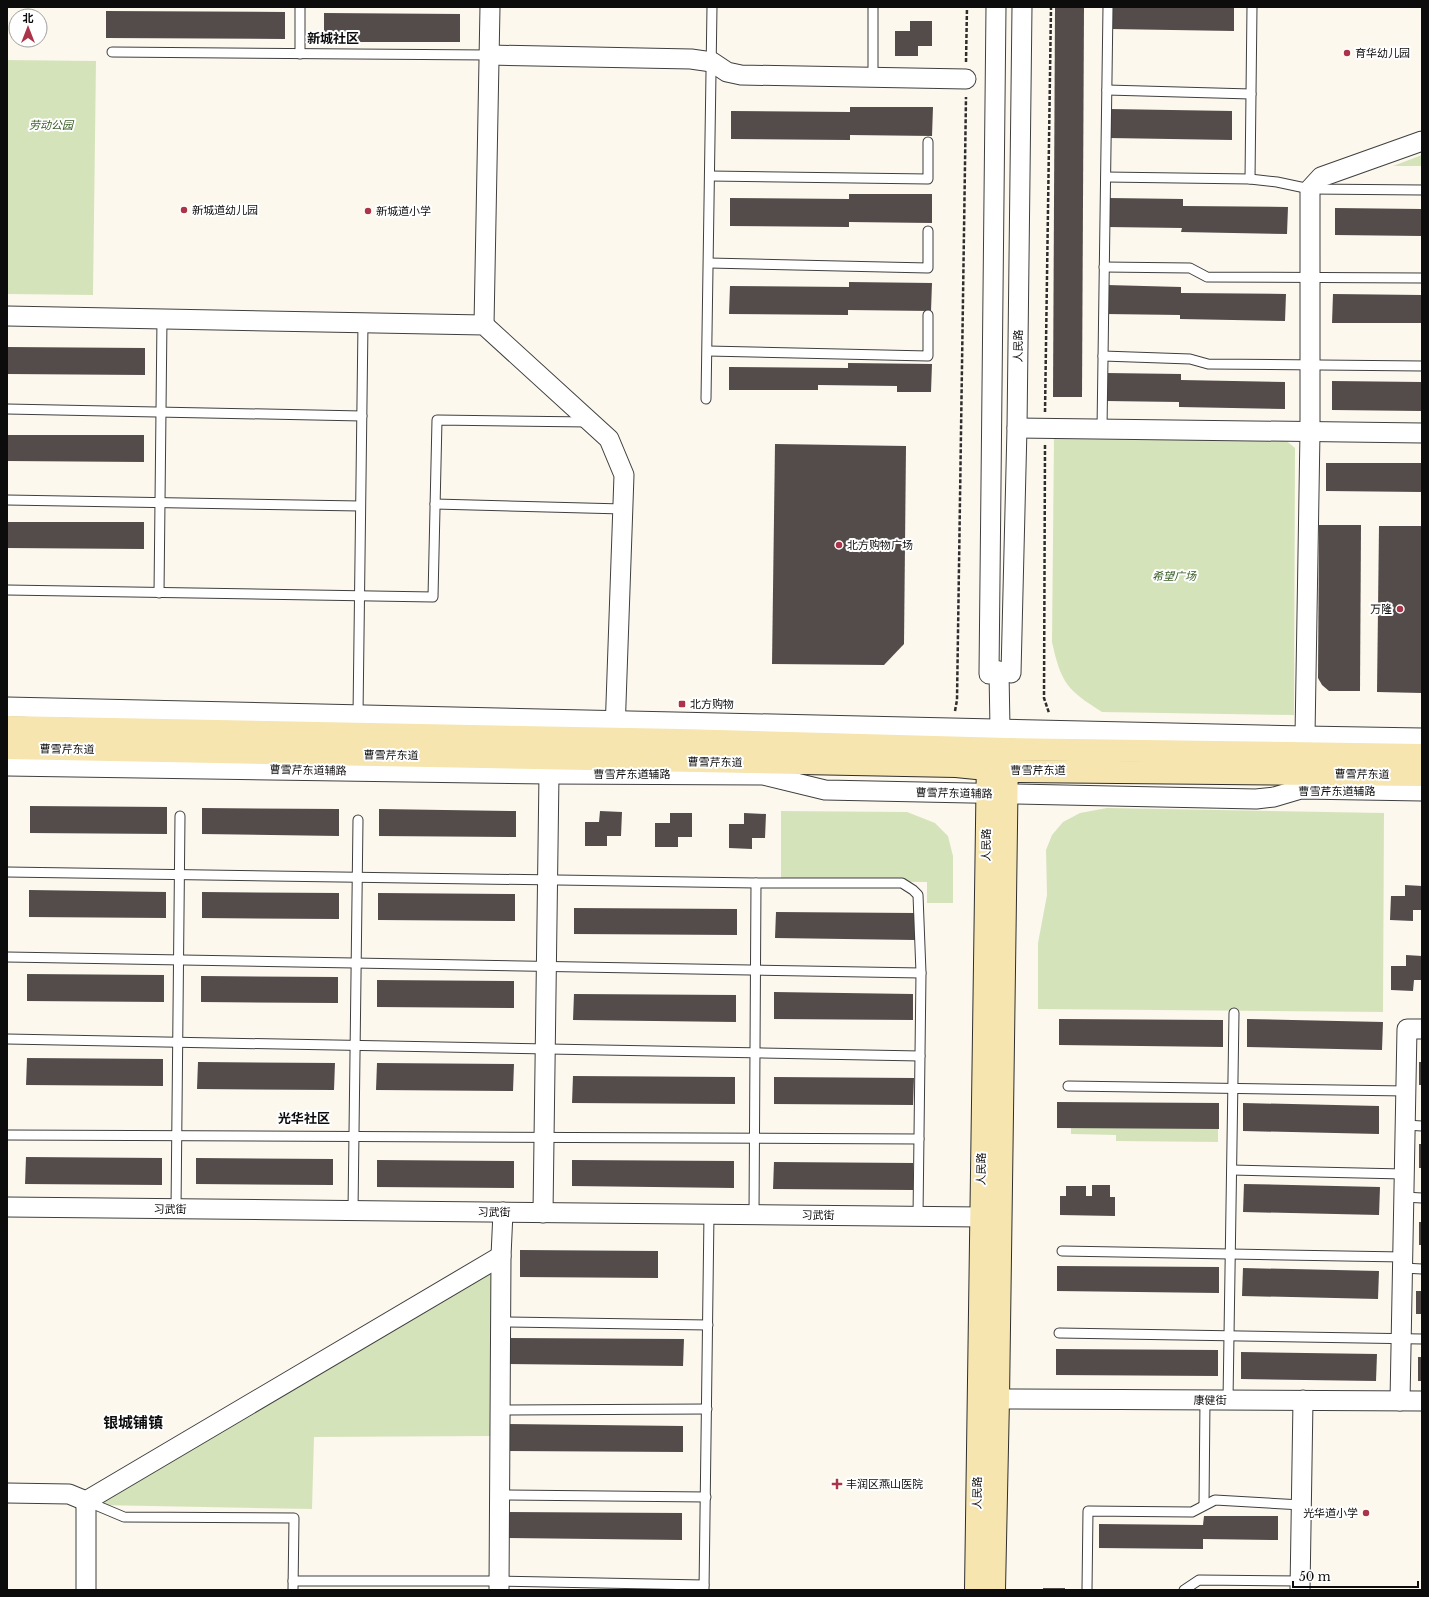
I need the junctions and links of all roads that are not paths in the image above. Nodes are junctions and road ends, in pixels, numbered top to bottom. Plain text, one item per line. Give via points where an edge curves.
1 (300, 7) edge
2 (490, 7) edge
3 (712, 7) edge
4 (874, 7) edge
5 (996, 7) edge
6 (1022, 7) edge
7 (1108, 7) edge
8 (1252, 7) edge
9 (112, 52) dead end
10 (300, 54) junction
11 (489, 55) junction
12 (712, 62) junction
13 (873, 77) junction
14 (966, 78) road end
15 (1107, 90) junction
16 (1251, 94) junction
17 (1422, 141) edge
18 (928, 142) dead end
19 (710, 176) junction
20 (1106, 177) junction
21 (1250, 179) junction
22 (1310, 189) junction
23 (1422, 190) edge
24 (928, 231) dead end
25 (709, 264) junction
26 (1104, 267) junction
27 (1310, 276) junction
28 (1422, 278) edge
29 (928, 315) dead end
30 (7, 316) edge
31 (162, 319) junction
32 (363, 323) junction
33 (484, 325) junction
34 (708, 351) junction
35 (1103, 356) junction
36 (1310, 366) junction
37 (1422, 366) edge
38 (706, 398) dead end
39 (7, 409) edge
40 (161, 412) junction
41 (362, 416) junction
42 (591, 422) junction
43 (1017, 428) junction
44 (1102, 429) junction
45 (1310, 432) junction
46 (1422, 433) edge
47 (7, 500) edge
48 (160, 502) junction
49 (435, 504) junction
50 (360, 506) junction
51 (623, 509) junction
52 (7, 590) edge
53 (159, 593) junction
54 (359, 595) junction
55 (999, 671) junction
56 (7, 707) edge
57 (358, 715) junction
58 (7, 726) edge
59 (615, 730) junction
60 (1305, 736) junction
61 (1422, 738) edge
62 (999, 742) junction
63 (7, 748) edge
64 (1422, 754) edge
65 (7, 766) edge
66 (997, 770) junction
67 (549, 774) junction
68 (1422, 775) edge
69 (1422, 791) edge
70 (997, 793) junction
71 (180, 816) dead end
72 (358, 820) dead end
73 (7, 872) edge
74 (179, 875) junction
75 (357, 877) junction
76 (547, 880) junction
77 (756, 883) junction
78 (7, 957) edge
79 (178, 960) junction
80 (356, 963) junction
81 (546, 967) junction
82 (755, 970) junction
83 (921, 973) junction
84 (1234, 1013) dead end
85 (1422, 1029) edge
86 (7, 1039) edge
87 (178, 1042) junction
88 (355, 1045) junction
89 (545, 1049) junction
90 (755, 1053) junction
91 (920, 1056) junction
92 (1068, 1086) dead end
93 (1233, 1088) junction
94 (1406, 1092) junction
95 (1414, 1125) edge
96 (7, 1135) edge
97 (177, 1136) junction
98 (354, 1136) junction
99 (544, 1137) junction
100 (754, 1138) junction
101 (919, 1139) junction
102 (1232, 1170) junction
103 (1404, 1174) junction
104 (1413, 1198) edge
105 (7, 1207) edge
106 (176, 1209) junction
107 (353, 1211) junction
108 (503, 1212) junction
109 (543, 1213) junction
110 (709, 1214) junction
111 (754, 1215) junction
112 (918, 1216) junction
113 (981, 1217) junction
114 (1062, 1251) dead end
115 (1230, 1253) junction
116 (501, 1256) junction
117 (1403, 1263) junction
118 (1422, 1269) edge
119 (501, 1322) junction
120 (708, 1326) junction
121 (1059, 1333) dead end
122 (1229, 1336) junction
123 (1401, 1339) junction
124 (1422, 1339) edge
125 (998, 1399) junction
126 (1205, 1400) junction
127 (1228, 1400) junction
128 (1303, 1400) junction
129 (1400, 1401) junction
130 (1422, 1401) edge
131 (707, 1409) junction
132 (500, 1410) junction
133 (7, 1493) edge
134 (500, 1495) junction
135 (706, 1497) junction
136 (86, 1501) junction
137 (1204, 1505) junction
138 (1302, 1505) junction
139 (293, 1586) edge
140 (499, 1586) edge
141 (1300, 1586) edge
142 (704, 1588) edge
143 (86, 1590) edge
144 (976, 1590) edge
145 (994, 1590) edge
146 (1087, 1590) edge
147 (1184, 1590) edge

1 - 10 lane
2 - 11 street
3 - 12 lane
4 - 13 lane
5 - 55 street via 989,674
6 - 43 street, 人民路
7 - 15 lane
8 - 16 lane
9 - 10 lane
10 - 11 lane
11 - 12 street via 691,59
11 - 33 street
12 - 13 street via 727,72 742,75
12 - 19 lane
13 - 14 street
15 - 16 lane
15 - 20 lane
16 - 21 lane
17 - 22 street via 1322,177
18 - 19 lane via 928,180
19 - 25 lane
20 - 21 lane
20 - 26 lane
21 - 22 lane
22 - 23 lane
22 - 27 street
24 - 25 lane via 928,268
25 - 34 lane
26 - 27 lane via 1190,268 1207,276
26 - 35 lane
27 - 28 lane
27 - 36 street
29 - 34 lane via 928,356
30 - 31 street
31 - 32 street
31 - 40 lane
32 - 33 street
32 - 41 lane
33 - 42 street
34 - 38 lane
35 - 36 lane via 1190,359 1208,364
35 - 44 lane
36 - 37 lane
36 - 45 street
39 - 40 lane
40 - 41 lane
40 - 48 lane
41 - 50 lane
42 - 49 lane via 437,420
42 - 51 street via 609,439 624,475
43 - 44 street
43 - 55 street, 人民路 via 1011,673
44 - 45 street
45 - 46 street
45 - 60 street
47 - 48 lane
48 - 50 lane
48 - 53 lane
49 - 51 lane
49 - 54 lane via 433,597
50 - 54 lane
51 - 59 street
52 - 53 lane
53 - 54 lane
54 - 57 lane
55 - 62 street, 人民路
56 - 57 street
57 - 59 street
58 - 59 main road, 曹雪芹东道
59 - 62 main road, 曹雪芹东道
59 - 62 street via 948,728
60 - 61 street
60 - 62 street via 1063,730
62 - 64 main road, 曹雪芹东道
62 - 66 main road, 人民路
63 - 66 main road, 曹雪芹东道 via 948,766
65 - 67 street, 曹雪芹东道辅路
66 - 68 main road, 曹雪芹东道
66 - 70 main road, 人民路
67 - 70 street, 曹雪芹东道辅路 via 763,774 825,790
67 - 76 street
69 - 70 street, 曹雪芹东道辅路 via 1301,789 1256,799
70 - 113 main road, 人民路
70 - 125 main road, 人民路
71 - 74 lane
72 - 75 lane
73 - 74 lane
74 - 75 lane
74 - 79 lane
75 - 76 lane
75 - 80 lane
76 - 77 lane
76 - 81 street
77 - 82 lane
77 - 83 lane via 902,883 918,895
78 - 79 lane
79 - 80 lane
79 - 87 lane
80 - 81 lane
80 - 88 lane
81 - 82 lane
81 - 89 street
82 - 83 lane
82 - 90 lane
83 - 91 lane
84 - 93 lane
85 - 94 street via 1407,1029
86 - 87 lane
87 - 88 lane
87 - 97 lane
88 - 89 lane
88 - 98 lane
89 - 90 lane
89 - 99 street
90 - 91 lane
90 - 100 lane
91 - 101 lane
92 - 93 lane
93 - 94 lane
93 - 102 lane
94 - 95 street
95 - 103 street
96 - 97 lane
97 - 98 lane
97 - 106 lane
98 - 99 lane
98 - 107 lane
99 - 100 lane
99 - 109 street
100 - 101 lane
100 - 111 lane
101 - 112 lane
102 - 103 lane
102 - 115 lane
103 - 104 street
104 - 117 street
105 - 106 street, 习武街
106 - 107 street, 习武街
107 - 108 street, 习武街
108 - 109 street, 习武街
108 - 116 street
109 - 110 street, 习武街
110 - 111 street, 习武街
110 - 120 lane
111 - 112 street, 习武街
112 - 113 street, 习武街
113 - 144 main road, 人民路
114 - 115 lane
115 - 117 lane
115 - 122 lane
116 - 119 street
116 - 136 street
117 - 118 lane
117 - 123 street
119 - 120 lane
119 - 132 street
120 - 131 lane
121 - 122 lane
122 - 123 lane
122 - 127 lane
123 - 124 lane
123 - 129 street
125 - 126 street, 康健街
125 - 145 main road, 人民路
126 - 127 street, 康健街
126 - 137 lane
127 - 128 street, 康健街
128 - 129 street, 康健街
128 - 138 street
129 - 130 street, 康健街
131 - 132 lane
131 - 135 lane
132 - 134 street
133 - 136 street via 69,1494
134 - 135 lane
134 - 140 street
135 - 142 lane
136 - 139 lane via 124,1517 294,1518
136 - 143 street
137 - 138 lane via 1215,1500
137 - 146 lane via 1192,1512 1088,1511
138 - 141 street
139 - 140 lane
140 - 142 lane
141 - 147 lane via 1199,1580

